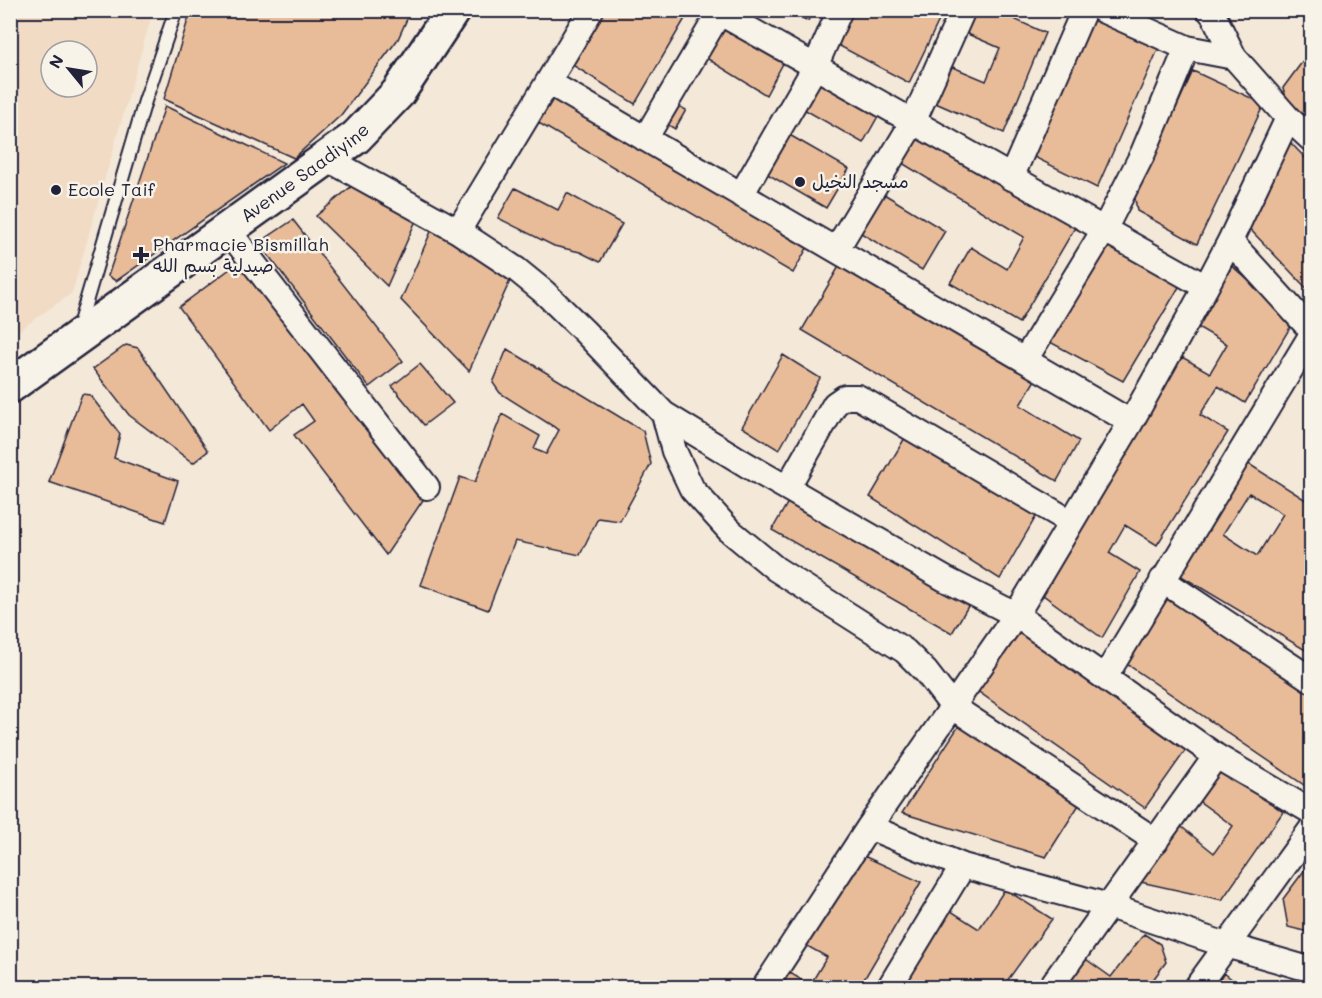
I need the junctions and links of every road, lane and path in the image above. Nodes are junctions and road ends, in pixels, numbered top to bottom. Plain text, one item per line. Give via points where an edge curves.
1 (176, 10) edge
2 (453, 10) edge
3 (591, 10) edge
4 (840, 10) edge
5 (963, 10) edge
6 (1084, 10) edge
7 (1102, 10) edge
8 (1209, 10) edge
9 (719, 11) edge
10 (1188, 48) junction
11 (1234, 57) junction
12 (815, 67) junction
13 (548, 82) junction
14 (1288, 117) junction
15 (913, 122) junction
16 (645, 139) junction
17 (1311, 140) edge
18 (326, 158) junction
19 (1011, 178) junction
20 (741, 195) junction
21 (227, 229) junction
22 (1104, 230) junction
23 (458, 231) junction
24 (1230, 241) junction
25 (836, 250) junction
26 (1206, 287) junction
27 (1311, 332) edge
28 (74, 341) junction
29 (1025, 360) junction
30 (10, 386) edge
31 (664, 414) junction
32 (1131, 422) junction
33 (427, 487) dead end
34 (787, 488) junction
35 (1071, 522) junction
36 (1162, 580) junction
37 (1016, 615) junction
38 (1105, 677) junction
39 (1311, 680) edge
40 (953, 707) junction
41 (1216, 756) junction
42 (1311, 812) edge
43 (869, 827) junction
44 (1311, 828) edge
45 (1156, 841) junction
46 (963, 866) junction
47 (1108, 906) junction
48 (1226, 945) junction
49 (1311, 970) edge
50 (764, 987) edge
51 (889, 987) edge
52 (1050, 987) edge
53 (1196, 987) edge

1 - 28 lane
2 - 18 main road, Avenue Saadiyine via 398,93 356,137
3 - 13 street
4 - 12 street
5 - 15 street
6 - 19 street
7 - 10 street
8 - 11 street
9 - 12 street
9 - 16 street
10 - 11 street
10 - 22 street via 1143,153
11 - 14 street
12 - 15 street
12 - 20 street
13 - 16 street
13 - 23 street
14 - 17 street
14 - 24 street
15 - 19 street
15 - 25 street
16 - 20 street
18 - 21 main road, Avenue Saadiyine
18 - 23 street
19 - 22 street
20 - 25 street
21 - 28 main road, Avenue Saadiyine
21 - 33 street
22 - 26 street
22 - 29 street
23 - 31 street via 544,292
24 - 26 street
24 - 27 street
25 - 29 street
26 - 32 street
27 - 36 street
28 - 30 main road, Avenue Saadiyine
29 - 32 street
31 - 34 street
31 - 40 street via 674,451 692,489 729,530 776,570 905,651
32 - 35 street
34 - 35 street via 835,404 845,397 858,397
34 - 37 street
35 - 37 street
36 - 38 street
36 - 39 street
37 - 38 street
37 - 40 street
38 - 41 street
40 - 43 street
40 - 45 street
41 - 42 street
41 - 45 street
43 - 46 street
43 - 50 street
44 - 48 street
45 - 47 street
46 - 47 street
46 - 51 street
47 - 48 street
47 - 52 street
48 - 49 street
48 - 53 street

